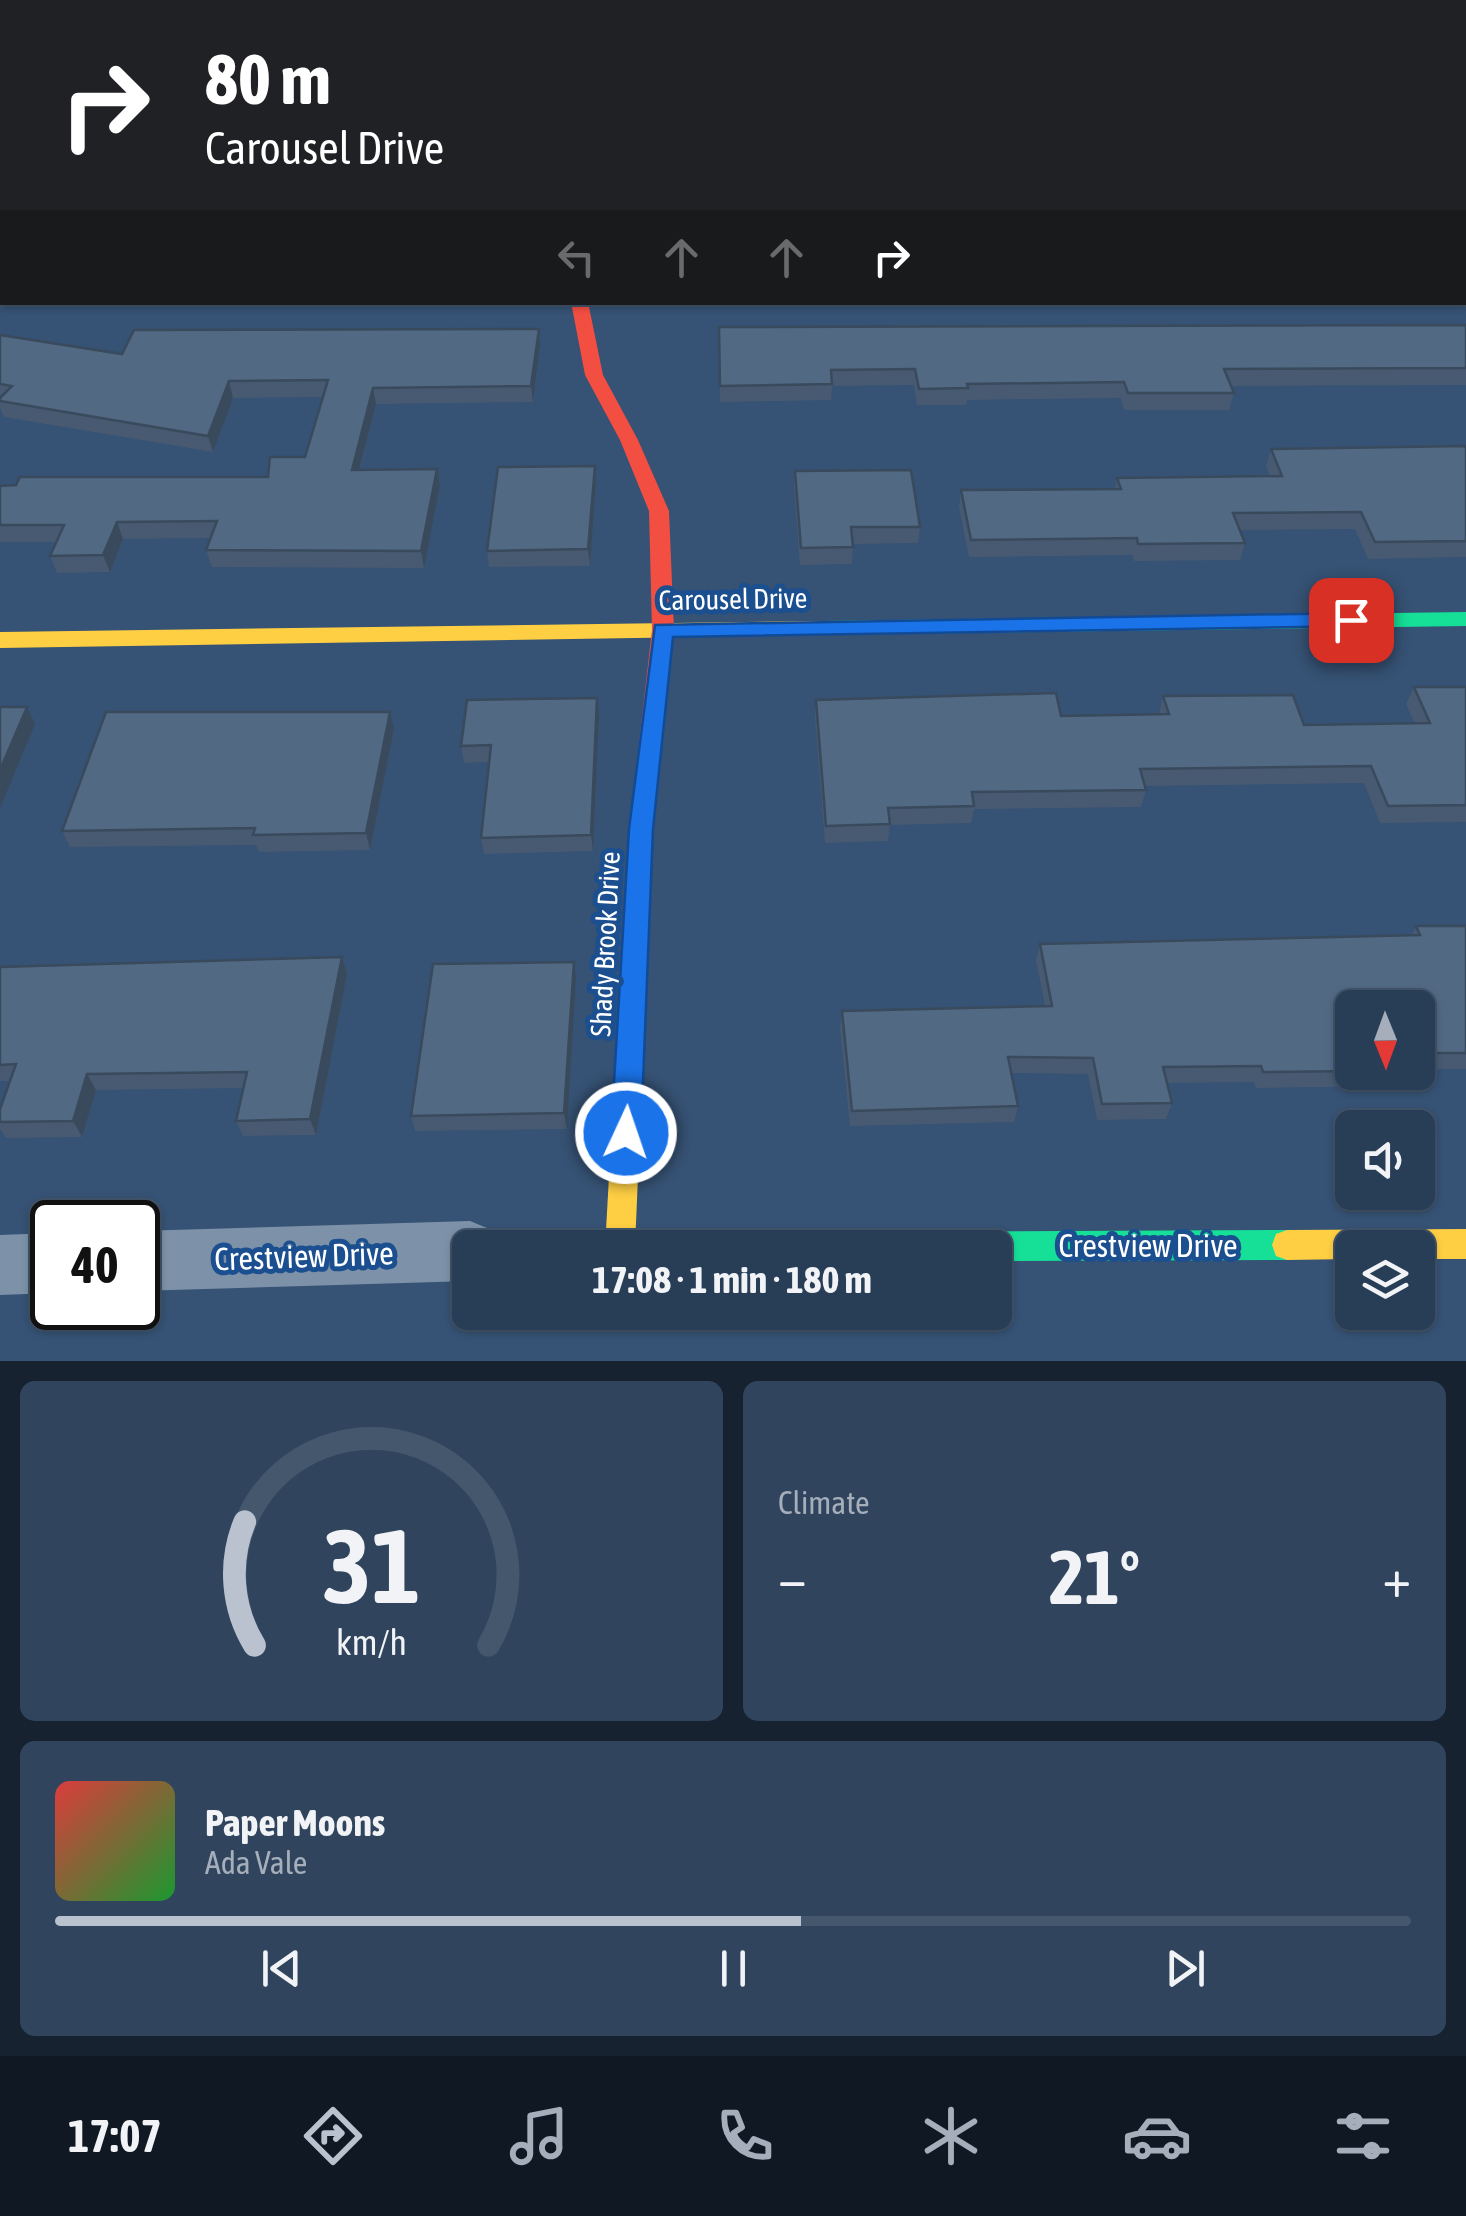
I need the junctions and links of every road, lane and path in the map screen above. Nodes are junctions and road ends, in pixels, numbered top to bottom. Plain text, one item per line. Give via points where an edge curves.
1 (580, 305) edge
2 (1466, 619) edge
3 (663, 630) junction
4 (0, 640) edge
5 (621, 1230) edge
6 (1466, 1244) edge
7 (1012, 1245) edge
8 (452, 1252) edge
9 (160, 1260) edge
10 (30, 1264) edge
11 (0, 1265) edge

1 - 3 street, Shady Brook Drive via 594,375 659,511
2 - 3 street, Carousel Drive
3 - 4 street, Carousel Drive
3 - 5 street, Shady Brook Drive via 641,829
6 - 7 street, Crestview Drive
8 - 9 street, Crestview Drive
10 - 11 street

